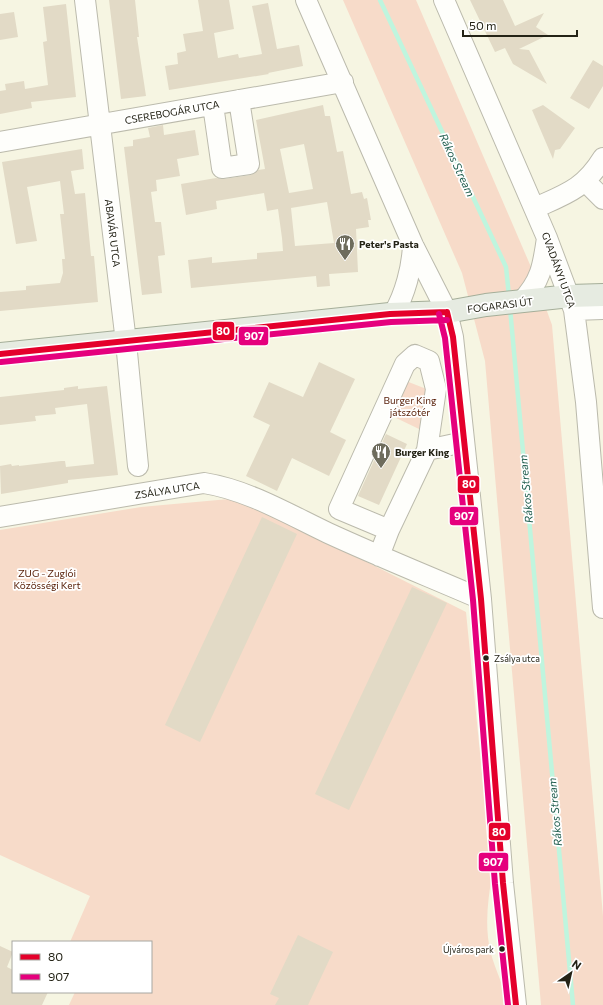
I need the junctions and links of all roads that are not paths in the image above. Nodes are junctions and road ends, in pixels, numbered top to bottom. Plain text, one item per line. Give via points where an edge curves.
1 (85, 0) edge
2 (306, 0) edge
3 (444, 0) edge
4 (343, 82) junction
5 (239, 100) junction
6 (213, 105) junction
7 (99, 125) junction
8 (0, 142) edge
9 (603, 158) edge
10 (585, 181) junction
11 (603, 199) edge
12 (535, 208) junction
13 (547, 238) junction
14 (413, 245) junction
15 (603, 289) edge
16 (603, 295) edge
17 (521, 302) junction
18 (572, 303) junction
19 (603, 309) edge
20 (447, 312) junction
21 (394, 314) junction
22 (126, 342) junction
23 (0, 354) edge
24 (594, 402) edge
25 (464, 442) junction
26 (427, 450) junction
27 (138, 466) dead end
28 (0, 518) edge
29 (389, 530) junction
30 (379, 556) junction
31 (481, 599) junction
32 (603, 608) edge
33 (516, 1005) edge

1 - 7 street, ABAVÁR UTCA
2 - 4 street
3 - 12 street, GVADÁNYI UTCA
4 - 5 street, CSEREBOGÁR UTCA
4 - 14 street
5 - 6 street, CSEREBOGÁR UTCA
5 - 6 street via 249,164 222,168
6 - 7 street, CSEREBOGÁR UTCA
7 - 8 street, CSEREBOGÁR UTCA
7 - 22 street, ABAVÁR UTCA
9 - 10 street via 594,174
10 - 11 street
10 - 12 street via 574,191
12 - 13 street, GVADÁNYI UTCA
13 - 17 street via 538,281
13 - 18 street, GVADÁNYI UTCA
14 - 20 street
14 - 21 street via 412,266
15 - 18 street, FOGARASI ÚT
16 - 18 main road, FOGARASI ÚT
17 - 18 main road, FOGARASI ÚT
17 - 20 main road, FOGARASI ÚT
18 - 19 street
18 - 24 street, GVADÁNYI UTCA
20 - 21 main road, FOGARASI ÚT
20 - 25 street via 453,338
21 - 22 main road, FOGARASI ÚT
22 - 23 main road, FOGARASI ÚT
22 - 27 street, ABAVÁR UTCA
24 - 32 street, GVADÁNYI UTCA
25 - 26 street
25 - 31 street
26 - 29 street
26 - 29 street via 436,389 429,360 415,355 405,364 339,509
28 - 30 street, ZSÁLYA UTCA via 204,483 243,494
29 - 30 street
30 - 31 street, ZSÁLYA UTCA
31 - 33 street via 502,867

